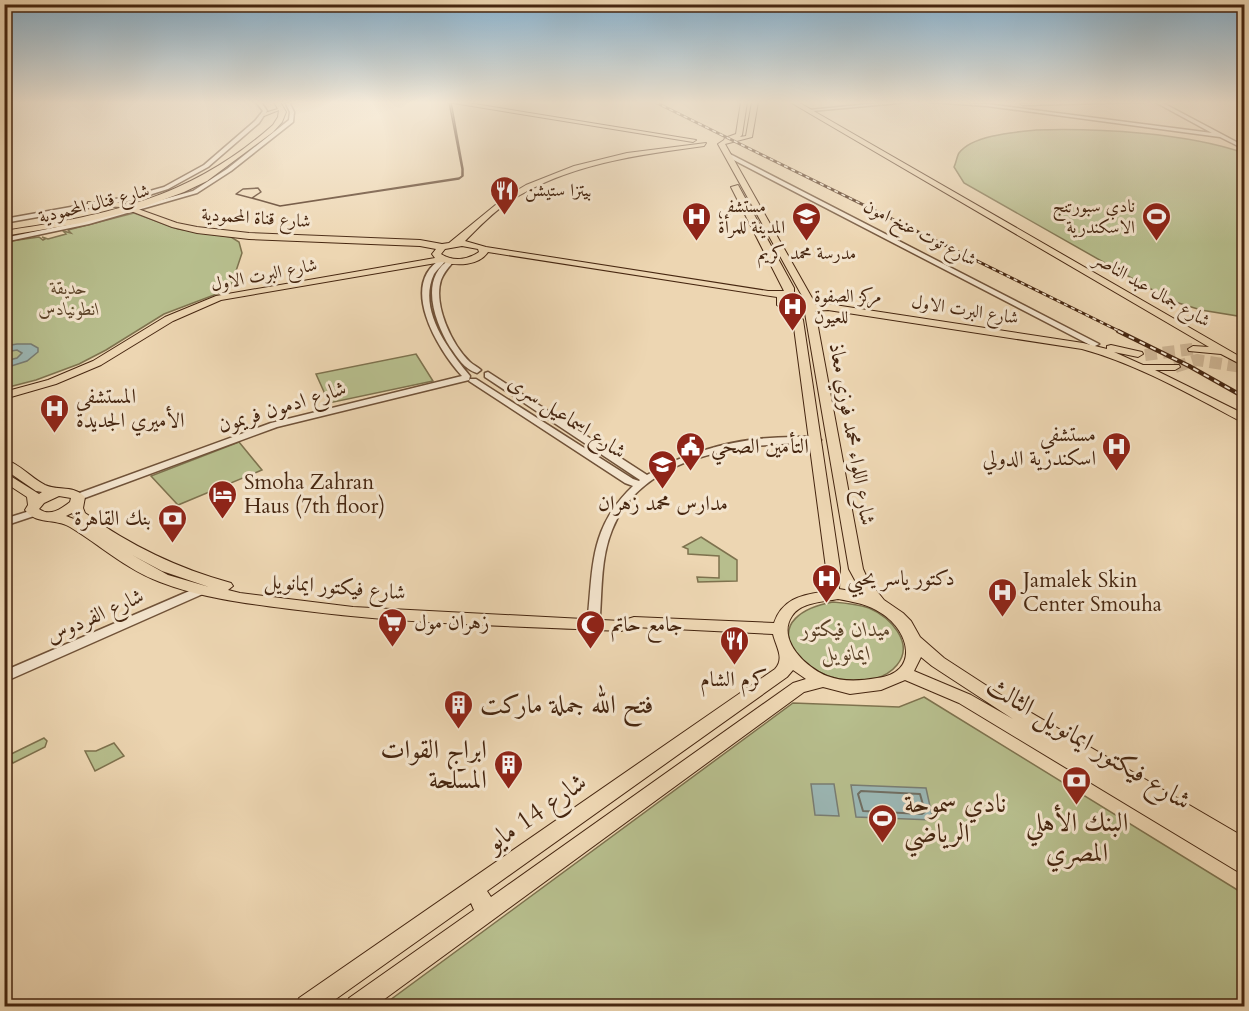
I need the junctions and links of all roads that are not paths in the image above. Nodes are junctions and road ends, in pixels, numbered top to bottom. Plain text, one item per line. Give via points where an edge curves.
1 (225, 149) edge
2 (234, 149) edge
3 (247, 149) edge
4 (252, 149) edge
5 (674, 149) edge
6 (715, 149) edge
7 (720, 149) edge
8 (877, 149) edge
9 (878, 149) edge
10 (728, 155) junction
11 (616, 159) junction
12 (220, 172) junction
13 (196, 175) junction
14 (934, 182) junction
15 (91, 204) junction
16 (131, 208) junction
17 (4, 221) edge
18 (4, 233) edge
19 (35, 235) junction
20 (4, 240) edge
21 (471, 243) junction
22 (453, 244) junction
23 (482, 253) junction
24 (443, 257) junction
25 (806, 296) junction
26 (785, 301) junction
27 (810, 308) junction
28 (913, 317) junction
29 (798, 320) junction
30 (813, 320) junction
31 (1095, 344) junction
32 (1193, 350) tunnel mouth
33 (1230, 351) junction
34 (457, 358) junction
35 (1136, 360) junction
36 (1244, 364) edge
37 (477, 370) junction
38 (488, 375) junction
39 (468, 378) junction
40 (1174, 383) junction
41 (4, 391) edge
42 (4, 396) edge
43 (1245, 418) edge
44 (816, 440) junction
45 (608, 454) junction
46 (596, 459) junction
47 (4, 464) edge
48 (4, 476) edge
49 (644, 483) junction
50 (58, 492) junction
51 (77, 500) junction
52 (33, 508) junction
53 (52, 516) junction
54 (4, 523) edge
55 (833, 568) junction
56 (856, 569) junction
57 (189, 584) junction
58 (828, 595) junction
59 (879, 605) junction
60 (594, 616) junction
61 (634, 622) junction
62 (779, 629) junction
63 (913, 640) junction
64 (788, 657) junction
65 (4, 669) edge
66 (950, 670) junction
67 (903, 674) junction
68 (4, 677) edge
69 (823, 681) junction
70 (935, 685) junction
71 (1245, 847) edge
72 (1245, 865) edge
73 (470, 892) junction
74 (484, 914) junction
75 (307, 1006) edge
76 (357, 1006) edge

1 - 13 street, شارع قنال المحمودية
2 - 13 main road
3 - 12 main road
4 - 12 street, شارع قنال المحمودية
5 - 11 main road
6 - 26 main road via 789,288
7 - 10 main road, شارع اللواء محمد فوزي معاذ
8 - 14 main road, شارع جمال عبد الناصر
9 - 14 main road, شارع جمال عبد الناصر
10 - 25 main road, شارع اللواء محمد فوزي معاذ
10 - 31 street, شارع توت عنخ امون
11 - 21 main road via 524,194 470,238
11 - 22 main road via 561,174 524,190
12 - 16 street, شارع قنال المحمودية via 190,194
12 - 18 main road via 137,205 69,223
13 - 15 street, شارع قنال المحمودية via 147,195
13 - 16 main road
14 - 33 main road, شارع جمال عبد الناصر
15 - 16 main road
15 - 17 street, شارع قنال المحمودية
16 - 18 main road
16 - 19 street, شارع قنال المحمودية
16 - 24 main road, شارع قناة المحمودية via 197,230 420,243
18 - 19 main road
19 - 20 street, شارع قنال المحمودية
21 - 22 main road
21 - 23 main road
22 - 24 main road
23 - 24 main road via 464,261
23 - 26 main road, شارع البرت الاول
24 - 34 street, شارع اسماعيل سرى via 434,268 428,287 427,308
24 - 41 main road, شارع البرت الاول via 217,295 164,317 78,367
24 - 42 main road, شارع البرت الاول via 219,298 169,319 97,363
25 - 27 main road, شارع اللواء محمد فوزي معاذ
25 - 28 main road, شارع البرت الاول
26 - 27 main road, شارع البرت الاول
26 - 29 main road
27 - 28 main road, شارع البرت الاول
27 - 30 main road, شارع اللواء محمد فوزي معاذ
28 - 31 main road, شارع البرت الاول
28 - 35 main road, شارع البرت الاول via 1083,346
29 - 30 main road
29 - 44 main road, شارع اللواء محمد فوزي معاذ
30 - 56 main road, شارع اللواء محمد فوزي معاذ
31 - 35 main road, شارع البرت الاول
32 - 33 main road
33 - 36 main road, شارع جمال عبد الناصر
34 - 37 street, شارع اسماعيل سرى
34 - 39 street, شارع اسماعيل سرى
35 - 40 main road
35 - 40 main road via 1175,367 1168,372
37 - 38 street, شارع اسماعيل سرى
37 - 39 street via 470,372
38 - 39 street via 483,380
38 - 45 street, شارع اسماعيل سرى
39 - 46 street, شارع اسماعيل سرى
39 - 51 street, شارع ادمون فريمون via 291,420
40 - 43 main road
44 - 49 street, شارع اسماعيل سرى via 727,446 681,462
44 - 55 main road, شارع اللواء محمد فوزي معاذ
45 - 46 street
45 - 49 street, شارع اسماعيل سرى
46 - 49 street, شارع اسماعيل سرى
47 - 50 main road via 41,488
48 - 52 main road via 33,495
49 - 60 street, شارع اسماعيل سرى via 621,506 607,528
50 - 51 main road via 71,492
50 - 52 main road via 44,496
51 - 53 main road via 66,511
51 - 57 main road, شارع فيكتور ايمانويل via 80,515
52 - 53 main road, شارع فيكتور ايمانويل via 40,516
52 - 54 street
53 - 57 main road, شارع فيكتور ايمانويل via 73,523 137,565
55 - 56 main road via 846,574
55 - 58 main road, شارع اللواء محمد فوزي معاذ via 833,586
56 - 59 main road, شارع اللواء محمد فوزي معاذ
57 - 60 main road, شارع فيكتور ايمانويل via 331,601
57 - 61 main road, شارع فيكتور ايمانويل via 263,602 353,612 621,626
57 - 65 street, شارع الفردوس
57 - 68 street, شارع الفردوس
58 - 59 main road via 858,597
58 - 62 main road via 794,606
59 - 63 main road via 904,623
60 - 61 main road, شارع فيكتور ايمانويل via 622,617
61 - 62 main road, شارع فيكتور ايمانويل
62 - 64 main road
63 - 66 main road, شارع فيكتور ايمانويل الثالث
63 - 67 main road via 914,654
64 - 69 main road via 806,673
64 - 73 main road, شارع 14 مايو via 781,674
66 - 70 main road via 939,675
66 - 71 main road, شارع فيكتور ايمانويل الثالث
67 - 69 main road via 873,687 855,688
67 - 70 main road, شارع فيكتور ايمانويل الثالث
69 - 74 main road via 799,687
70 - 72 main road, شارع فيكتور ايمانويل الثالث
73 - 74 main road via 480,898
73 - 75 main road, شارع 14 مايو
74 - 76 main road

